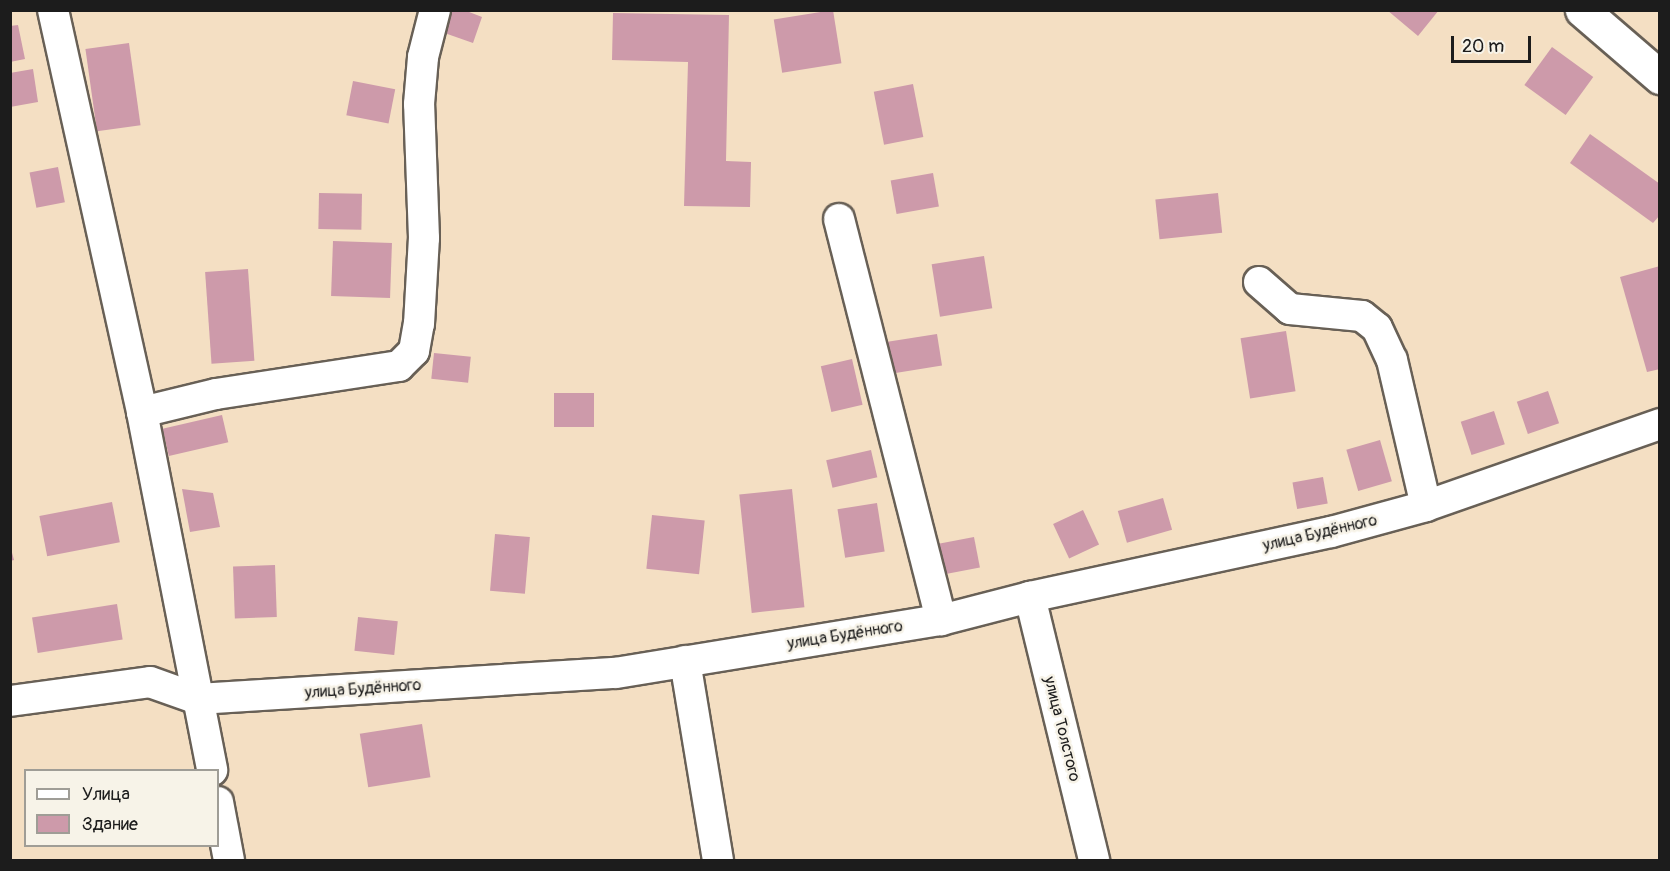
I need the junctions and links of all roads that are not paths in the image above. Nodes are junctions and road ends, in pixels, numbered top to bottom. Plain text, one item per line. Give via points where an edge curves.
1 (53, 10) edge
2 (435, 10) edge
3 (1582, 10) edge
4 (1659, 77) edge
5 (839, 219) dead end
6 (1259, 282) dead end
7 (142, 412) junction
8 (1659, 423) edge
9 (1426, 506) junction
10 (1030, 597) junction
11 (941, 620) junction
12 (685, 661) junction
13 (198, 699) junction
14 (10, 701) edge
15 (212, 769) edge
16 (219, 808) edge
17 (228, 861) edge
18 (718, 861) edge
19 (1094, 861) edge

1 - 7 street
2 - 7 street via 423,57 419,104 424,238 414,351 399,366 216,394
3 - 4 main road
5 - 11 street
6 - 9 street via 1290,309 1362,316 1377,328 1392,360
7 - 13 street
8 - 9 street, улица Будённого
9 - 10 street, улица Будённого via 1331,532
10 - 11 street, улица Будённого
10 - 19 street, улица Толстого
11 - 12 street, улица Будённого
12 - 13 street, улица Будённого via 616,673
12 - 18 street
13 - 14 street, улица Будённого via 150,682
13 - 15 street
16 - 17 street

